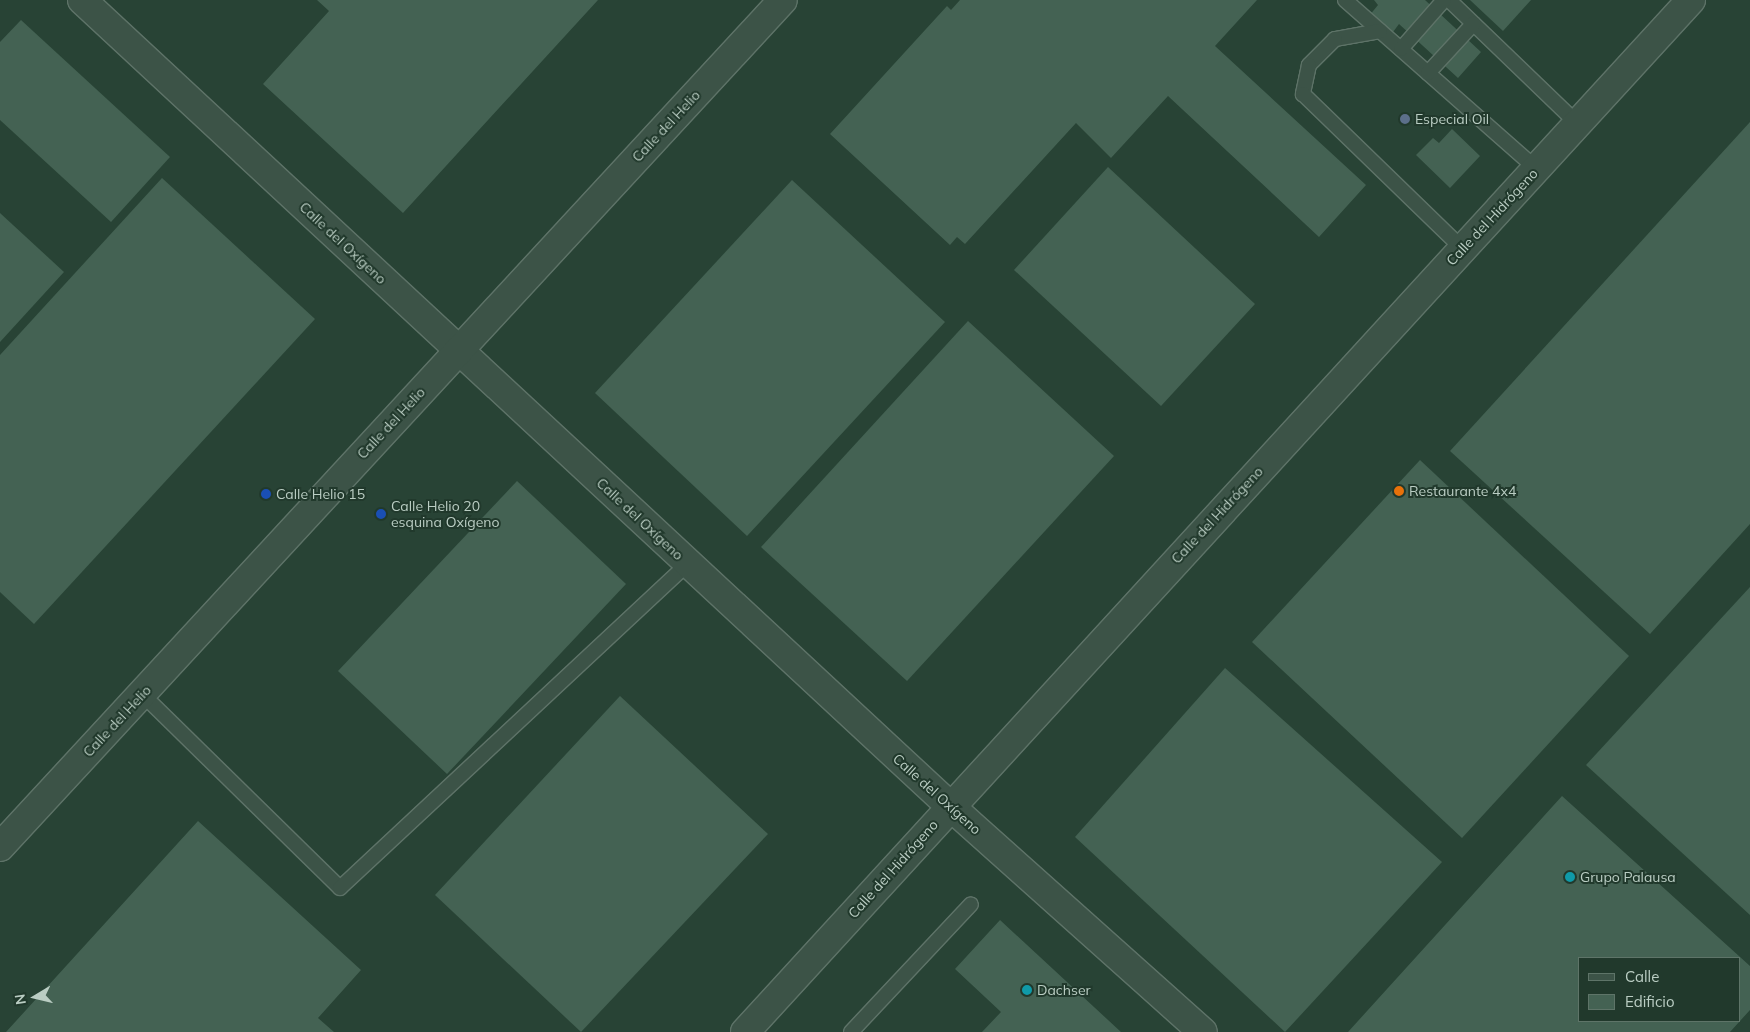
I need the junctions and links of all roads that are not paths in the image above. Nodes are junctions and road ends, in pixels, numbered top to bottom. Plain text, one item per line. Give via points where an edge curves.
1 (82, 0) edge
2 (783, 0) edge
3 (1345, 0) edge
4 (1444, 0) edge
5 (1449, 0) edge
6 (1691, 0) edge
7 (1473, 24) junction
8 (1380, 31) junction
9 (1401, 49) junction
10 (1428, 73) junction
11 (1578, 124) junction
12 (1537, 169) junction
13 (1463, 249) junction
14 (459, 350) junction
15 (688, 563) junction
16 (142, 694) junction
17 (950, 806) junction
18 (0, 848) edge
19 (971, 904) dead end
20 (745, 1032) edge
21 (851, 1032) edge
22 (1203, 1032) edge

1 - 14 street, Calle del Oxígeno
2 - 14 street, Calle del Helio
3 - 8 lane
4 - 9 lane
5 - 7 lane
6 - 11 street, Calle del Hidrógeno
7 - 10 lane
7 - 11 lane
8 - 9 lane
8 - 13 lane via 1335,38 1309,65 1303,94
9 - 10 lane
10 - 12 lane
11 - 12 street, Calle del Hidrógeno
12 - 13 street, Calle del Hidrógeno
13 - 17 street, Calle del Hidrógeno
14 - 15 street, Calle del Oxígeno
14 - 16 street, Calle del Helio
15 - 16 lane via 340,888
15 - 17 street, Calle del Oxígeno
16 - 18 street, Calle del Helio
17 - 20 street, Calle del Hidrógeno
17 - 22 street, Calle del Oxígeno
19 - 21 lane

